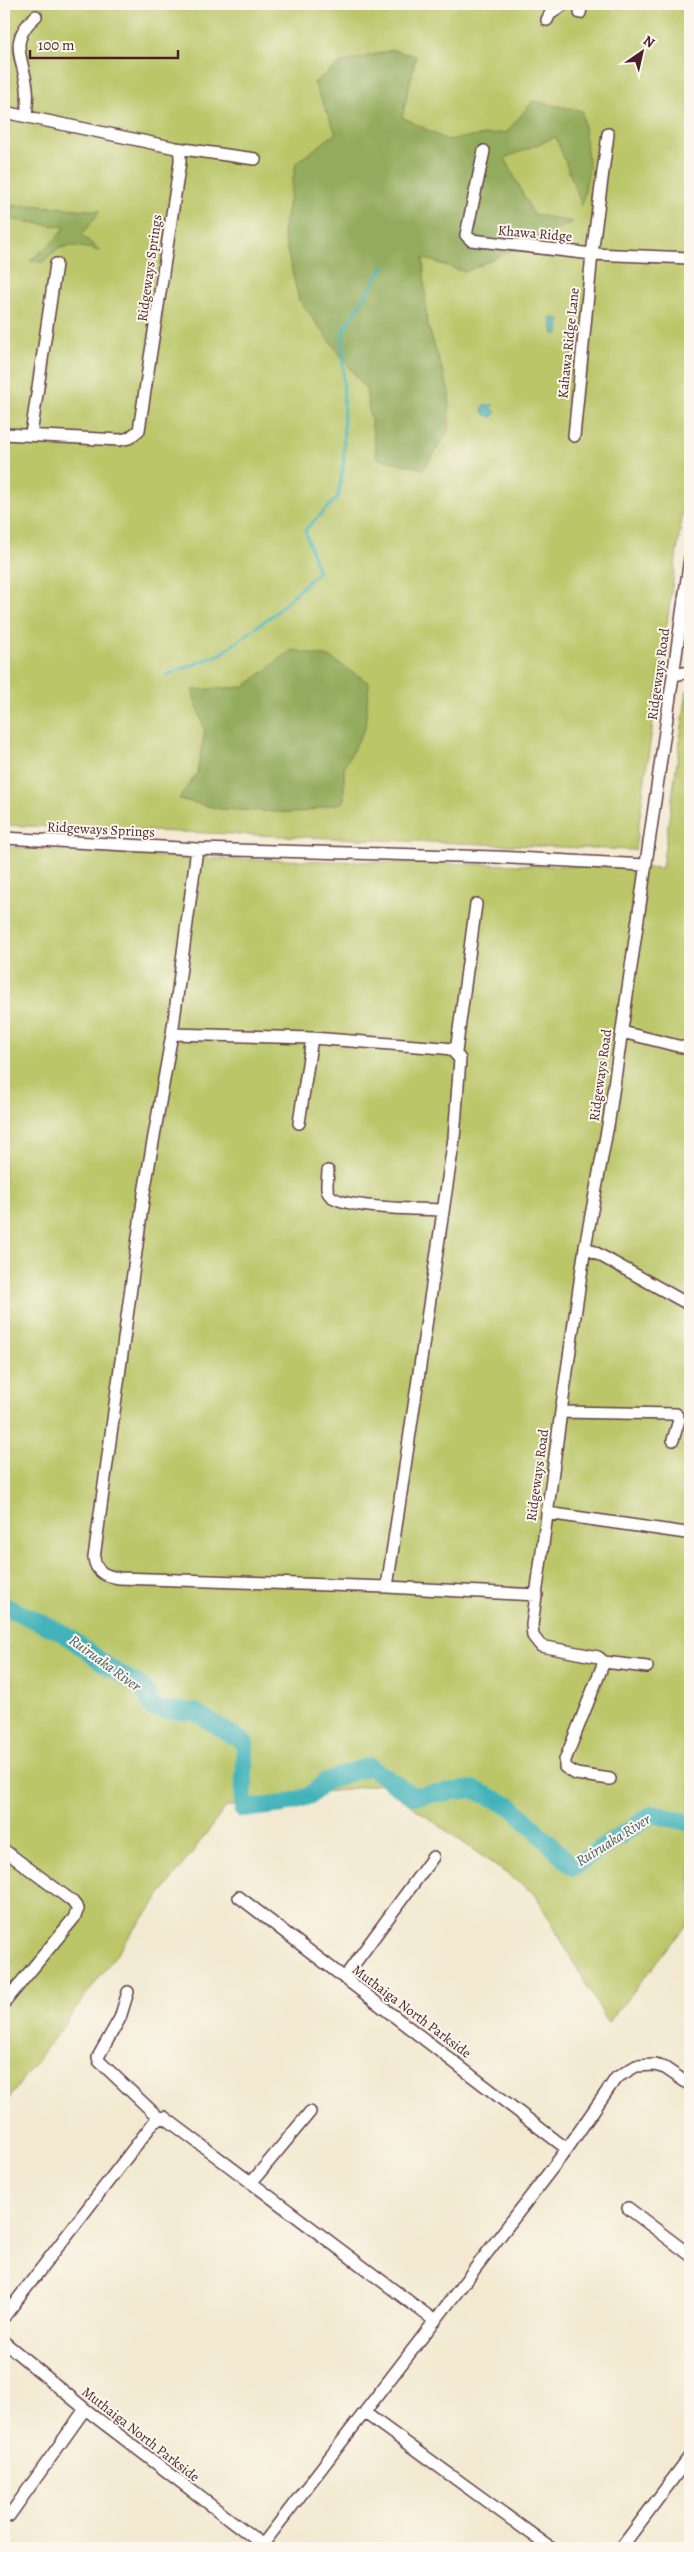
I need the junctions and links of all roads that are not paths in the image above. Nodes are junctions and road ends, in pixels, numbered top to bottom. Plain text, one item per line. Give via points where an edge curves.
1 (566, 4) edge
2 (36, 16) dead end
3 (547, 20) dead end
4 (4, 112) edge
5 (26, 116) junction
6 (608, 134) dead end
7 (176, 148) junction
8 (484, 151) dead end
9 (255, 158) dead end
10 (592, 254) junction
11 (690, 258) edge
12 (56, 264) dead end
13 (4, 434) edge
14 (31, 436) junction
15 (574, 436) dead end
16 (690, 558) edge
17 (690, 672) edge
18 (673, 675) junction
19 (4, 838) edge
20 (197, 849) junction
21 (645, 865) junction
22 (476, 904) dead end
23 (622, 1032) junction
24 (172, 1034) junction
25 (312, 1038) junction
26 (690, 1049) edge
27 (456, 1052) junction
28 (299, 1123) dead end
29 (328, 1171) dead end
30 (443, 1210) junction
31 (586, 1247) junction
32 (690, 1306) edge
33 (561, 1412) junction
34 (673, 1440) dead end
35 (547, 1513) junction
36 (686, 1533) dead end
37 (387, 1586) junction
38 (537, 1596) junction
39 (604, 1662) junction
40 (647, 1668) dead end
41 (610, 1779) dead end
42 (4, 1850) edge
43 (433, 1858) dead end
44 (240, 1897) dead end
45 (344, 1978) junction
46 (128, 1992) dead end
47 (4, 2004) edge
48 (690, 2085) edge
49 (310, 2112) dead end
50 (161, 2118) junction
51 (568, 2149) junction
52 (251, 2182) junction
53 (628, 2208) dead end
54 (690, 2255) edge
55 (4, 2317) edge
56 (435, 2321) junction
57 (4, 2342) edge
58 (85, 2409) junction
59 (364, 2413) junction
60 (690, 2456) edge
61 (9, 2516) dead end
62 (261, 2547) edge
63 (551, 2548) edge
64 (621, 2548) edge

1 - 3 street via 550,14
2 - 5 street via 20,34 18,45 27,89
4 - 5 street
5 - 7 street
6 - 10 street, Kahawa Ridge Lane
7 - 9 street
7 - 14 street, Ridgeways Springs via 180,162 139,430 120,440
8 - 10 street, Khawa Ridge via 466,235 471,240
10 - 11 street, Khawa Ridge
10 - 15 street, Kahawa Ridge Lane
12 - 14 street
13 - 14 street, Ridgeways Springs
16 - 18 street, Ridgeways Road
17 - 18 street
18 - 21 street, Ridgeways Road
19 - 20 street, Ridgeways Springs
20 - 21 street, Ridgeways Springs via 495,857
20 - 24 street
21 - 23 street, Ridgeways Road
22 - 27 street
23 - 26 street
23 - 31 street, Ridgeways Road
24 - 25 street
24 - 37 street via 144,1193 95,1564 102,1573 119,1578
25 - 27 street via 443,1048
25 - 28 street
27 - 30 street via 460,1068
29 - 30 street via 327,1188 336,1200
30 - 37 street
31 - 32 street
31 - 33 street, Ridgeways Road
33 - 34 street via 676,1414 679,1420
33 - 35 street, Ridgeways Road
35 - 36 street
35 - 38 street, Ridgeways Road
37 - 38 street
38 - 39 street, Ridgeways Road via 532,1625 533,1636 541,1646 598,1657
39 - 40 street
39 - 41 street via 565,1766 576,1774
42 - 47 street via 72,1901 78,1909
43 - 45 street
44 - 45 street, Muthaiga North Parkside
45 - 51 street, Muthaiga North Parkside
46 - 50 street via 120,2018 98,2057 99,2061
48 - 51 street, Muthaiga North Parkside via 666,2068 655,2065 626,2070 616,2078
49 - 52 street
50 - 52 street
50 - 55 street
51 - 56 street, Muthaiga North Parkside
52 - 56 street
53 - 54 street
56 - 59 street, Muthaiga North Parkside
57 - 58 street, Muthaiga North Parkside
58 - 61 street
58 - 62 street, Muthaiga North Parkside
59 - 62 street, Muthaiga North Parkside
59 - 63 street
60 - 64 street

